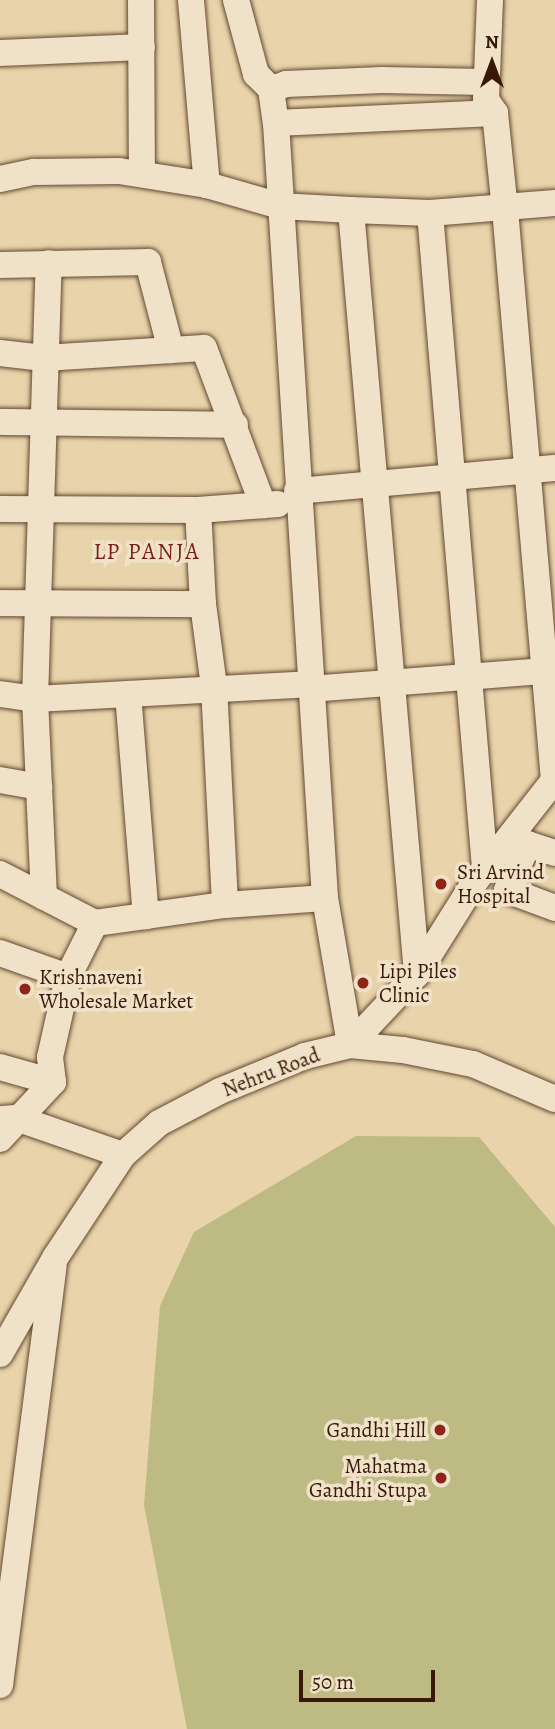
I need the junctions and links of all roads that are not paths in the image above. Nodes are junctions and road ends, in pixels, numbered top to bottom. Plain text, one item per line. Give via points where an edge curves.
1 (141, 0) edge
2 (191, 0) edge
3 (236, 0) edge
4 (490, 0) edge
5 (142, 47) junction
6 (0, 53) edge
7 (485, 82) junction
8 (271, 89) junction
9 (495, 113) junction
10 (276, 123) junction
11 (142, 174) junction
12 (0, 179) edge
13 (207, 184) junction
14 (555, 203) edge
15 (281, 206) junction
16 (351, 209) junction
17 (505, 209) junction
18 (430, 212) junction
19 (49, 264) junction
20 (0, 265) edge
21 (171, 350) junction
22 (0, 352) edge
23 (46, 358) junction
24 (0, 422) edge
25 (44, 425) junction
26 (235, 425) junction
27 (555, 468) edge
28 (525, 471) junction
29 (453, 476) junction
30 (377, 483) junction
31 (297, 496) junction
32 (263, 505) junction
33 (0, 509) edge
34 (198, 510) junction
35 (41, 512) junction
36 (0, 603) edge
37 (38, 604) junction
38 (202, 604) junction
39 (548, 671) edge
40 (470, 676) junction
41 (393, 682) junction
42 (215, 686) junction
43 (309, 686) junction
44 (0, 694) edge
45 (128, 694) junction
46 (35, 699) junction
47 (0, 780) edge
48 (554, 780) edge
49 (39, 787) junction
50 (555, 853) edge
51 (485, 869) junction
52 (0, 874) edge
53 (44, 897) junction
54 (325, 898) junction
55 (225, 905) junction
56 (555, 908) edge
57 (146, 916) junction
58 (95, 923) junction
59 (0, 953) edge
60 (417, 974) junction
61 (68, 977) junction
62 (350, 1045) junction
63 (0, 1067) edge
64 (53, 1082) junction
65 (555, 1098) edge
66 (8, 1119) edge
67 (0, 1139) edge
68 (124, 1154) junction
69 (55, 1258) junction
70 (0, 1354) edge
71 (0, 1685) edge

1 - 5 street
2 - 13 street
3 - 8 street via 256,74
4 - 7 street
5 - 6 street
5 - 11 street
7 - 8 street via 286,83
7 - 9 street via 486,100
8 - 10 street
9 - 10 street
9 - 17 street
10 - 15 street
11 - 12 street via 34,172
11 - 13 street
13 - 15 street
14 - 17 street
15 - 16 street
15 - 31 street
16 - 18 street
16 - 30 street
17 - 18 street
17 - 28 street
18 - 29 street
19 - 20 street
19 - 21 street via 148,262
19 - 23 street
21 - 23 street
21 - 26 street via 204,348
22 - 23 street
23 - 25 street
24 - 25 street
25 - 26 street
25 - 35 street
26 - 32 street
27 - 28 street
28 - 29 street
28 - 39 street
29 - 30 street
29 - 40 street
30 - 31 street
30 - 41 street
31 - 32 street
31 - 43 street
32 - 34 street
33 - 35 street
34 - 35 street
34 - 38 street
35 - 37 street
36 - 37 street
37 - 38 street
37 - 46 street
38 - 42 street
39 - 40 street
39 - 48 street
40 - 41 street
40 - 51 street
41 - 43 street
41 - 60 street
42 - 43 street
42 - 45 street
42 - 55 street
43 - 54 street
44 - 46 street
45 - 46 street
45 - 57 street
46 - 49 street
47 - 49 street
48 - 51 street
49 - 53 street
50 - 56 street via 528,844 507,890
51 - 60 street
52 - 53 street
53 - 58 street
54 - 55 street
54 - 62 street
55 - 57 street
57 - 58 street
58 - 61 street
59 - 61 street
60 - 62 street
61 - 64 street via 50,1057
62 - 65 street, Nehru Road via 473,1064
62 - 68 street, Nehru Road via 305,1056 220,1091 159,1123
63 - 64 street
64 - 66 street
66 - 67 street
66 - 68 street
68 - 69 street, Nehru Road
69 - 70 street, Nehru Road
69 - 71 street

